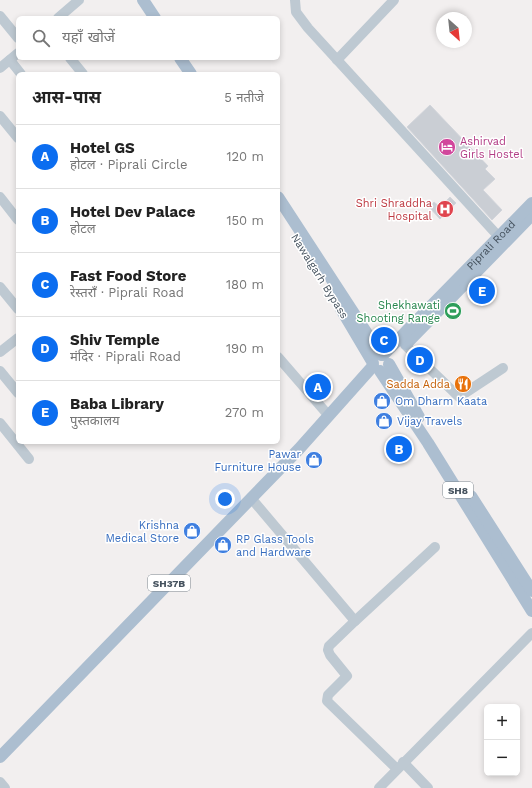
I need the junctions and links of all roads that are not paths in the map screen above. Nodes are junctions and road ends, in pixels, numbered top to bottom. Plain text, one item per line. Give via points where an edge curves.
1 (79, 0) edge
2 (143, 0) edge
3 (152, 0) edge
4 (295, 0) edge
5 (394, 0) edge
6 (0, 16) edge
7 (60, 16) edge
8 (154, 16) edge
9 (163, 16) edge
10 (16, 36) edge
11 (14, 56) edge
12 (72, 60) edge
13 (181, 60) edge
14 (190, 60) edge
15 (336, 60) junction
16 (0, 68) edge
17 (20, 72) edge
18 (81, 72) edge
19 (190, 72) edge
20 (199, 72) edge
21 (0, 116) edge
22 (16, 136) edge
23 (0, 197) edge
24 (280, 200) edge
25 (532, 203) edge
26 (280, 212) edge
27 (532, 215) edge
28 (16, 217) edge
29 (499, 237) junction
30 (0, 287) edge
31 (341, 302) junction
32 (16, 307) edge
33 (16, 340) edge
34 (405, 345) junction
35 (0, 352) edge
36 (280, 359) edge
37 (381, 363) junction
38 (504, 368) dead end
39 (0, 371) edge
40 (16, 391) edge
41 (333, 413) junction
42 (0, 423) edge
43 (431, 441) junction
44 (16, 443) edge
45 (17, 444) edge
46 (29, 459) dead end
47 (251, 498) junction
48 (435, 547) dead end
49 (532, 591) edge
50 (532, 611) edge
51 (355, 621) junction
52 (532, 633) edge
53 (0, 757) edge
54 (400, 766) junction
55 (0, 782) edge
56 (5, 788) edge
57 (379, 788) edge
58 (428, 788) edge

1 - 7 street
2 - 8 main road
3 - 9 main road
4 - 15 street via 299,18
5 - 15 street
6 - 10 street
11 - 16 street
11 - 17 street
12 - 18 street
13 - 19 main road
14 - 20 main road
15 - 29 street
21 - 22 street
23 - 28 street
24 - 31 main road, Nawalgarh Bypass / SH8
25 - 29 main road, Piprali Road / SH37B
26 - 31 main road, Nawalgarh Bypass / SH8
27 - 34 main road
29 - 37 main road, Piprali Road / SH37B
30 - 32 street
31 - 37 main road, Nawalgarh Bypass / SH8
33 - 35 street
34 - 37 main road
34 - 38 street via 459,397
36 - 41 street
37 - 41 main road, SH37B via 343,399
37 - 43 main road, SH8
39 - 40 street
41 - 47 main road, SH37B
42 - 44 street
43 - 49 main road, SH8
43 - 50 main road, SH8
45 - 46 street
47 - 51 street
47 - 53 main road, SH37B
48 - 51 street
51 - 54 street via 329,646 330,655 347,676 328,695 326,701
52 - 54 street
54 - 57 street
54 - 58 street
55 - 56 street

